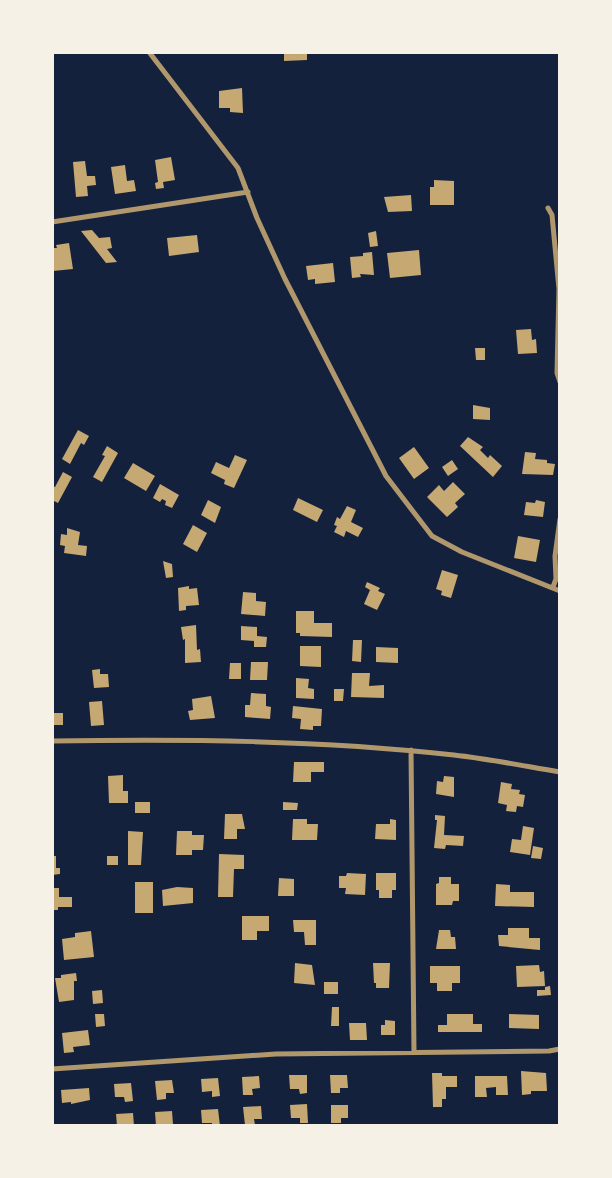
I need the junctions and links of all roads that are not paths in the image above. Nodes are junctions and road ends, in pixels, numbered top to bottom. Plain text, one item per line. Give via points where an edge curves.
1 (149, 52) edge
2 (248, 192) junction
3 (548, 208) dead end
4 (52, 222) edge
5 (559, 382) edge
6 (559, 519) edge
7 (553, 587) junction
8 (559, 591) edge
9 (52, 741) edge
10 (411, 750) junction
11 (559, 772) edge
12 (559, 1049) edge
13 (414, 1053) junction
14 (52, 1069) edge

1 - 2 street via 238,167
2 - 4 street
2 - 7 street via 285,279 386,477 432,536
3 - 5 street via 558,289
6 - 7 street
7 - 8 street
9 - 10 street via 214,740
10 - 11 street
10 - 13 street
12 - 13 street
13 - 14 street via 276,1054

